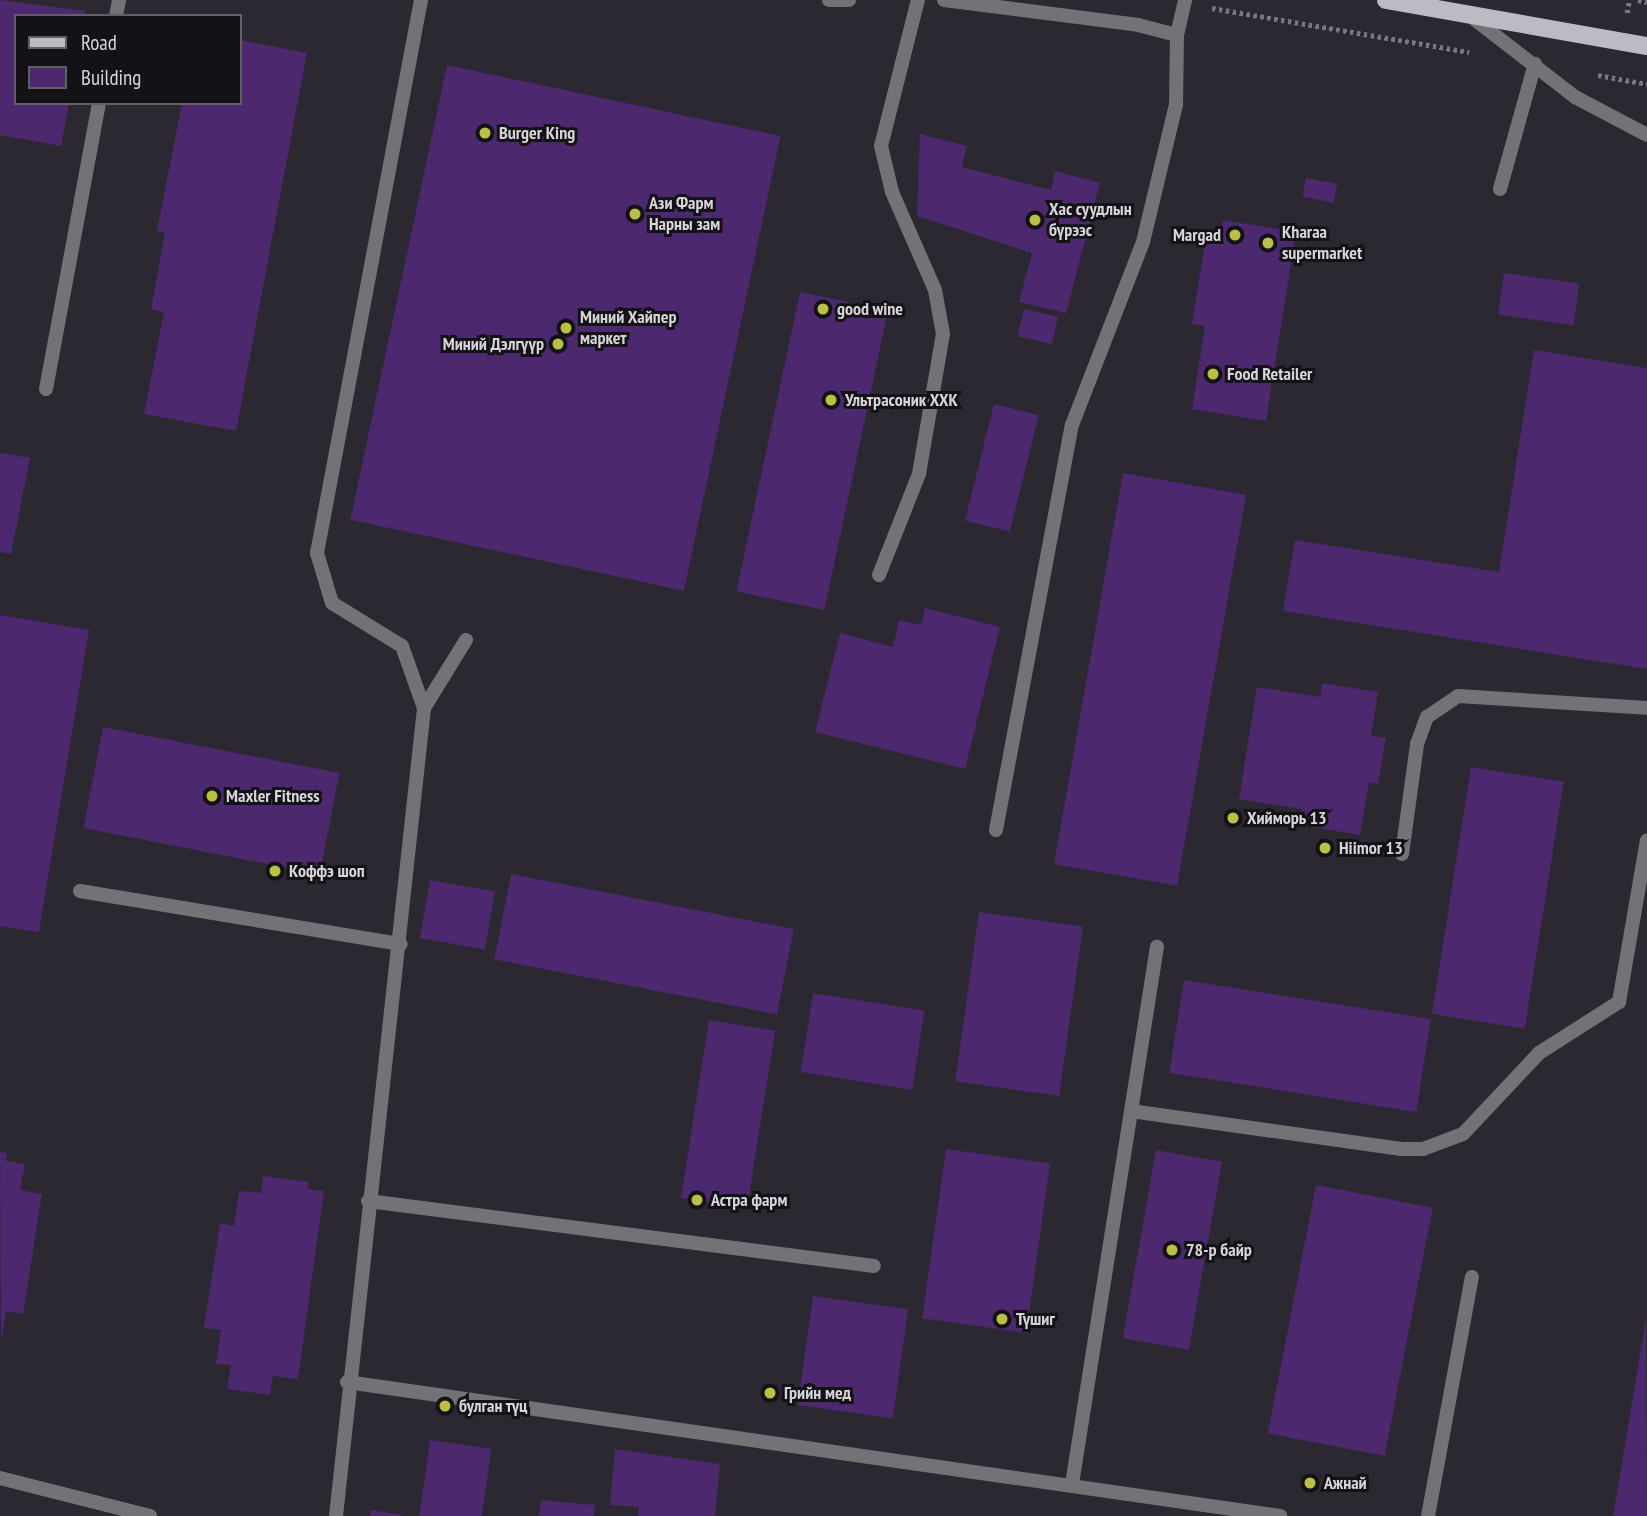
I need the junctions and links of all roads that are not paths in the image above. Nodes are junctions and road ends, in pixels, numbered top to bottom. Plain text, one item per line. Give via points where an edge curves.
1 (421, 0) edge
2 (829, 0) edge
3 (849, 0) edge
4 (918, 0) edge
5 (944, 0) edge
6 (1386, 0) edge
7 (1186, 2) edge
8 (1469, 15) junction
9 (1177, 35) junction
10 (1647, 46) edge
11 (1535, 64) junction
12 (99, 105) edge
13 (1647, 135) edge
14 (1500, 190) dead end
15 (46, 389) dead end
16 (879, 575) dead end
17 (466, 640) dead end
18 (424, 708) junction
19 (1647, 708) edge
20 (996, 830) dead end
21 (1647, 840) edge
22 (1402, 854) dead end
23 (80, 891) dead end
24 (401, 944) junction
25 (1157, 947) dead end
26 (1131, 1111) junction
27 (368, 1201) junction
28 (874, 1266) dead end
29 (1472, 1277) dead end
30 (347, 1382) junction
31 (0, 1479) edge
32 (1072, 1484) junction
33 (150, 1516) edge
34 (336, 1516) edge
35 (1280, 1516) edge
36 (1429, 1516) edge

1 - 18 street via 317,554 331,603 402,646
2 - 3 street
4 - 16 street via 881,146 892,192 935,290 943,334 919,474
5 - 9 street via 1138,25
6 - 8 main road
7 - 9 street
8 - 10 main road
8 - 11 street
9 - 20 street via 1176,105 1143,242 1072,425
11 - 13 street via 1575,97
11 - 14 street
12 - 15 street
17 - 18 street
18 - 24 street
19 - 22 street via 1458,696 1427,717 1417,744
21 - 26 street via 1619,1002 1539,1053 1463,1134 1423,1149 1401,1149
23 - 24 street
24 - 27 street
25 - 26 street
26 - 32 street
27 - 28 street
27 - 30 street
29 - 36 street
30 - 32 street
30 - 34 street
31 - 33 street
32 - 35 street

